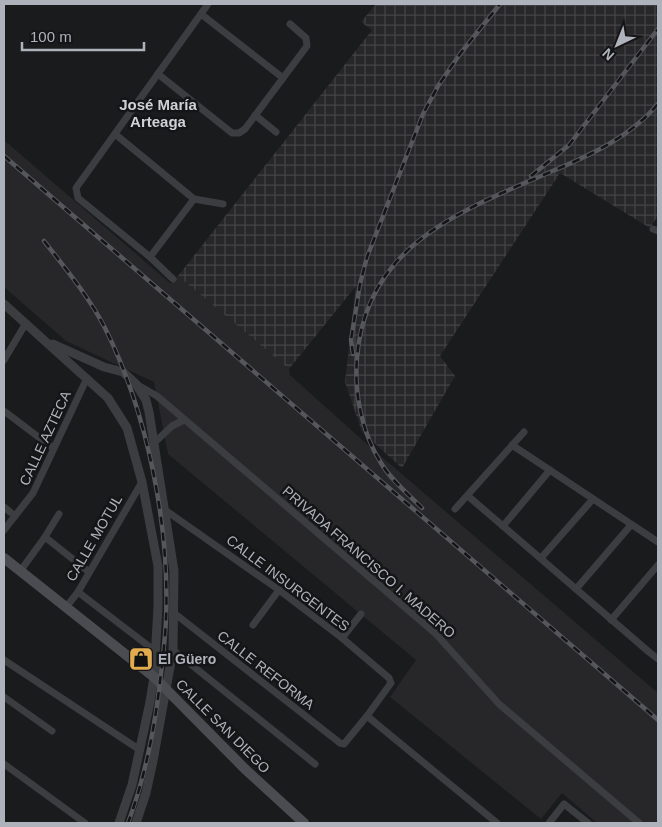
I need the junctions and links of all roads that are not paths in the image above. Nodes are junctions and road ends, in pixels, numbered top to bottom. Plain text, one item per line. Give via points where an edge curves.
1 (208, 4) edge
2 (201, 14) junction
3 (290, 24) dead end
4 (158, 74) junction
5 (283, 78) junction
6 (255, 115) junction
7 (276, 132) dead end
8 (114, 134) junction
9 (194, 199) junction
10 (223, 204) dead end
11 (150, 258) junction
12 (173, 279) dead end
13 (4, 304) edge
14 (26, 324) junction
15 (46, 341) junction
16 (4, 360) edge
17 (86, 378) junction
18 (136, 384) junction
19 (4, 411) edge
20 (184, 420) junction
21 (524, 432) dead end
22 (154, 444) junction
23 (512, 445) junction
24 (54, 448) junction
25 (550, 470) junction
26 (142, 482) junction
27 (468, 496) junction
28 (593, 498) junction
29 (4, 507) edge
30 (456, 509) dead end
31 (165, 510) junction
32 (59, 514) dead end
33 (15, 516) junction
34 (631, 525) junction
35 (503, 526) junction
36 (4, 530) edge
37 (45, 537) junction
38 (658, 542) edge
39 (4, 558) edge
40 (541, 558) junction
41 (658, 565) edge
42 (21, 570) junction
43 (89, 572) junction
44 (576, 589) junction
45 (279, 590) junction
46 (78, 592) junction
47 (67, 606) junction
48 (174, 613) junction
49 (361, 614) dead end
50 (611, 620) junction
51 (253, 625) dead end
52 (342, 638) junction
53 (173, 650) junction
54 (155, 651) junction
55 (657, 656) edge
56 (4, 660) edge
57 (154, 677) junction
58 (167, 690) junction
59 (4, 697) edge
60 (367, 716) junction
61 (52, 731) dead end
62 (140, 750) junction
63 (4, 764) edge
64 (315, 764) dead end
65 (85, 823) edge
66 (119, 823) edge
67 (136, 823) edge
68 (304, 823) edge
69 (497, 823) edge
70 (549, 823) edge
71 (588, 823) edge
72 (639, 823) edge

1 - 2 street
2 - 4 street
2 - 5 street
3 - 5 street via 306,38 307,46
4 - 6 street via 232,133 245,129
4 - 8 street
5 - 6 street
6 - 7 street
8 - 9 street
8 - 11 street via 76,188 76,193
9 - 10 street
9 - 11 street
11 - 12 street
13 - 14 street
14 - 15 street
14 - 16 street
15 - 17 street
15 - 18 street via 123,372
17 - 24 street, CALLE AZTECA
17 - 26 street via 108,398 124,421
18 - 20 street, PRIVADA FRANCISCO I. MADERO
18 - 22 street via 146,400
19 - 24 street
20 - 22 street via 172,426
20 - 72 street, PRIVADA FRANCISCO I. MADERO via 435,632 500,704
21 - 23 street
22 - 31 street
23 - 25 street
23 - 27 street
24 - 33 street, CALLE AZTECA via 33,493
25 - 28 street
25 - 35 street
26 - 43 street, CALLE MOTUL
26 - 54 street via 158,566
27 - 30 street
27 - 35 street
28 - 34 street
28 - 40 street
29 - 33 street
31 - 45 street, CALLE INSURGENTES
31 - 48 street via 174,571
32 - 37 street
33 - 36 street, CALLE AZTECA
34 - 38 street
34 - 44 street
35 - 40 street
37 - 42 street
37 - 43 street
39 - 42 main road, CALLE SAN DIEGO
40 - 44 street
41 - 50 street
42 - 47 main road, CALLE SAN DIEGO
43 - 46 street, CALLE MOTUL
44 - 50 street
45 - 51 street
45 - 52 street, CALLE INSURGENTES
46 - 47 street, CALLE MOTUL
46 - 54 street
47 - 57 main road, CALLE SAN DIEGO
48 - 53 street
48 - 60 street, CALLE REFORMA via 340,743 344,744
49 - 52 street
50 - 55 street
52 - 60 street, CALLE INSURGENTES via 391,683
53 - 58 street
53 - 64 street
54 - 57 street
56 - 62 street
57 - 58 main road, CALLE SAN DIEGO
57 - 62 street
58 - 67 street via 146,793
58 - 68 main road, CALLE SAN DIEGO
59 - 61 street
60 - 69 street
62 - 66 street
63 - 65 street
70 - 71 street via 564,804

